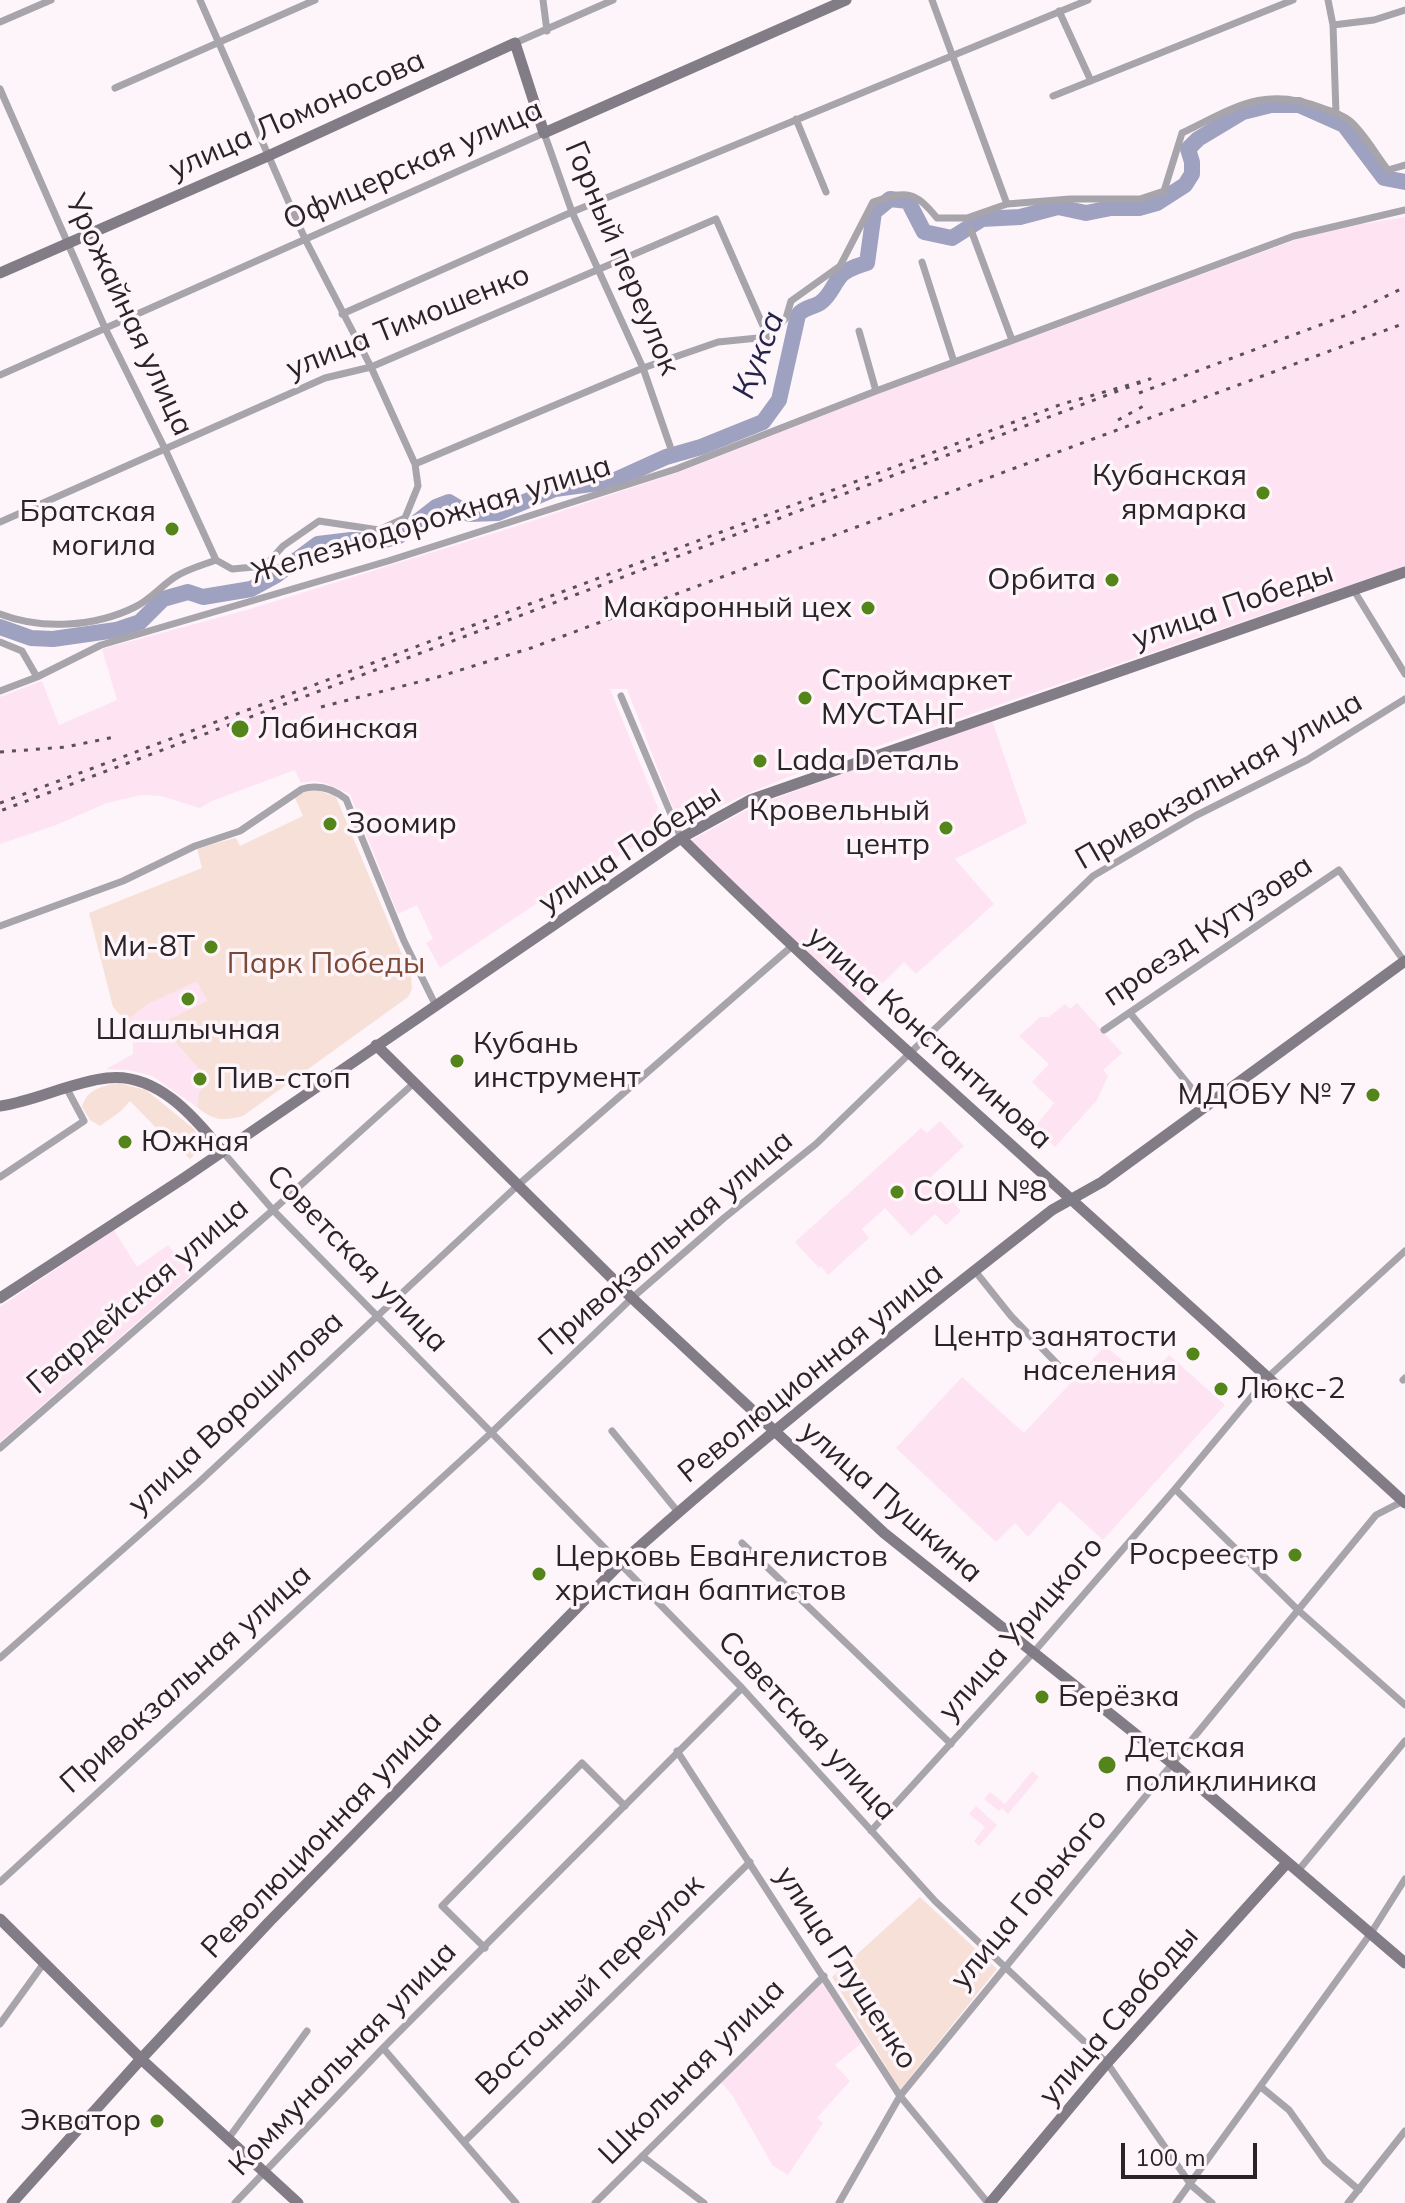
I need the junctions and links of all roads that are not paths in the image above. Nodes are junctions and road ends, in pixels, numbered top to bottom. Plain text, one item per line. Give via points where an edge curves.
1 (51, 0) edge
2 (200, 0) edge
3 (315, 0) edge
4 (543, 0) edge
5 (613, 0) edge
6 (846, 0) edge
7 (932, 0) edge
8 (1088, 0) edge
9 (1293, 0) edge
10 (1328, 0) edge
11 (1405, 10) edge
12 (1059, 11) junction
13 (0, 22) edge
14 (1333, 25) junction
15 (547, 31) junction
16 (515, 43) junction
17 (220, 44) junction
18 (951, 54) junction
19 (1091, 81) junction
20 (115, 88) dead end
21 (0, 89) edge
22 (1053, 96) dead end
23 (1336, 113) junction
24 (796, 119) junction
25 (544, 133) junction
26 (268, 156) junction
27 (1405, 165) edge
28 (826, 192) dead end
29 (1007, 204) junction
30 (1405, 210) edge
31 (572, 212) junction
32 (971, 230) dead end
33 (305, 239) junction
34 (67, 244) junction
35 (922, 262) dead end
36 (600, 270) junction
37 (0, 273) edge
38 (342, 314) junction
39 (105, 328) junction
40 (859, 331) dead end
41 (768, 337) junction
42 (1012, 340) junction
43 (954, 362) junction
44 (371, 367) junction
45 (643, 368) junction
46 (0, 375) edge
47 (876, 391) junction
48 (670, 446) dead end
49 (165, 449) junction
50 (415, 464) junction
51 (0, 522) edge
52 (216, 560) junction
53 (1405, 572) edge
54 (1353, 589) junction
55 (0, 614) edge
56 (0, 642) edge
57 (1405, 674) edge
58 (37, 677) junction
59 (0, 691) edge
60 (621, 696) dead end
61 (1405, 699) edge
62 (681, 838) junction
63 (0, 926) edge
64 (791, 947) junction
65 (1405, 961) edge
66 (435, 1004) junction
67 (1130, 1013) junction
68 (1104, 1030) dead end
69 (376, 1045) junction
70 (908, 1054) junction
71 (413, 1084) junction
72 (67, 1089) junction
73 (0, 1106) edge
74 (1206, 1106) junction
75 (222, 1151) junction
76 (0, 1177) edge
77 (517, 1186) junction
78 (1072, 1199) junction
79 (273, 1210) junction
80 (1405, 1251) edge
81 (975, 1271) junction
82 (0, 1298) edge
83 (632, 1298) junction
84 (378, 1316) junction
85 (1063, 1370) dead end
86 (1268, 1377) junction
87 (612, 1431) dead end
88 (773, 1431) junction
89 (491, 1433) junction
90 (0, 1448) edge
91 (1175, 1489) junction
92 (1404, 1502) edge
93 (678, 1512) junction
94 (742, 1543) dead end
95 (621, 1563) junction
96 (1298, 1610) junction
97 (1033, 1653) junction
98 (0, 1658) edge
99 (742, 1688) junction
100 (1405, 1705) edge
101 (1405, 1741) edge
102 (951, 1744) junction
103 (677, 1751) junction
104 (1173, 1764) junction
105 (625, 1806) junction
106 (871, 1831) junction
107 (750, 1862) junction
108 (1286, 1864) junction
109 (1297, 1872) junction
110 (1405, 1879) edge
111 (0, 1882) edge
112 (0, 1919) edge
113 (1371, 1933) junction
114 (485, 1948) junction
115 (44, 1963) junction
116 (1405, 1963) edge
117 (1003, 1967) junction
118 (824, 1976) junction
119 (0, 2024) edge
120 (307, 2031) dead end
121 (383, 2048) junction
122 (141, 2059) junction
123 (1107, 2063) junction
124 (1261, 2087) junction
125 (900, 2096) junction
126 (1405, 2131) edge
127 (228, 2139) junction
128 (464, 2142) junction
129 (642, 2156) junction
130 (263, 2172) junction
131 (1191, 2185) junction
132 (1359, 2190) junction
133 (12, 2203) edge
134 (235, 2203) edge
135 (298, 2203) edge
136 (516, 2203) edge
137 (595, 2203) edge
138 (704, 2203) edge
139 (839, 2203) edge
140 (989, 2203) edge
141 (1176, 2203) edge
142 (1212, 2203) edge
143 (1348, 2203) edge

1 - 13 street
2 - 17 street
3 - 17 street
4 - 15 street
5 - 15 street, улица Ломоносова
6 - 25 street, Офицерская улица
7 - 18 street
8 - 12 street
9 - 19 street
10 - 14 street
11 - 14 street
12 - 18 street
12 - 19 street
14 - 23 street
15 - 16 street, улица Ломоносова
16 - 25 street, Горный переулок
16 - 26 street, улица Ломоносова
17 - 20 street
17 - 26 street
18 - 24 street
18 - 29 street
19 - 22 street
21 - 34 street, Урожайная улица
23 - 27 street via 1350,121 1388,170
23 - 29 street via 1306,101 1268,97 1242,104 1182,133 1164,191 1140,199
24 - 28 street
24 - 31 street
25 - 31 street, Горный переулок
25 - 33 street, Офицерская улица
26 - 33 street
26 - 34 street, улица Ломоносова
29 - 41 street via 967,218 937,218 921,198 899,194 873,202 840,266 791,301 786,318
30 - 42 street, Железнодорожная улица via 1294,236
31 - 36 street, Горный переулок
31 - 38 street
32 - 42 street
33 - 38 street
33 - 39 street, Офицерская улица
34 - 37 street, улица Ломоносова
34 - 39 street, Урожайная улица
35 - 43 street
36 - 41 street, улица Тимошенко via 716,219
36 - 44 street, улица Тимошенко
36 - 45 street, Горный переулок
38 - 44 street
39 - 46 street, Офицерская улица
39 - 49 street, Урожайная улица
40 - 47 street
41 - 45 street via 718,342
42 - 43 street, Железнодорожная улица
43 - 47 street, Железнодорожная улица
44 - 49 street, улица Тимошенко via 325,378
44 - 50 street
45 - 48 street, Горный переулок
45 - 50 street
47 - 58 street, Железнодорожная улица via 388,561 101,645
49 - 51 street, улица Тимошенко
49 - 52 street, Урожайная улица
50 - 52 street, Железнодорожная улица via 418,486 405,518 379,530 319,521 265,566 232,569
52 - 55 street, Железнодорожная улица via 177,575 116,616 74,624 22,622
53 - 54 street, улица Победы
54 - 57 street
54 - 62 street, улица Победы via 750,800
56 - 58 street via 22,651
58 - 59 street, Железнодорожная улица
60 - 62 street, улица Константинова
61 - 70 street, Привокзальная улица via 1307,760 1195,816 1093,876
62 - 64 street, улица Константинова
62 - 66 street, улица Победы
63 - 66 street via 246,828 314,785 346,799
64 - 70 street, улица Константинова
64 - 77 street, улица Ворошилова
65 - 67 street, проезд Кутузова via 1339,870
65 - 74 street, Революционная улица
66 - 69 street, улица Победы
67 - 68 street, проезд Кутузова
67 - 74 street
69 - 71 street, улица Пушкина
69 - 75 street, улица Победы
70 - 78 street, улица Константинова
70 - 83 street, Привокзальная улица via 816,1144
71 - 77 street, улица Пушкина
71 - 79 street, Гвардейская улица
72 - 73 street
72 - 75 street via 108,1078 150,1084 203,1127
72 - 76 street via 84,1121
74 - 78 street, Революционная улица
75 - 79 street, Советская улица
75 - 82 street, улица Победы
77 - 83 street, улица Пушкина
77 - 84 street, улица Ворошилова
78 - 81 street, Революционная улица
78 - 86 street, улица Константинова
79 - 84 street, Советская улица
79 - 90 street, Гвардейская улица
80 - 86 street, улица Урицкого
81 - 85 street, Революционная улица
81 - 88 street, Революционная улица
83 - 88 street, улица Пушкина
83 - 89 street, Привокзальная улица
84 - 89 street, Советская улица
84 - 98 street, улица Ворошилова
86 - 91 street, улица Урицкого
86 - 92 street, улица Константинова
87 - 93 street, Революционная улица
88 - 93 street, Революционная улица
88 - 97 street, улица Пушкина via 884,1533
89 - 95 street, Советская улица
89 - 111 street, Привокзальная улица
91 - 96 street
91 - 97 street, улица Урицкого
92 - 96 street, улица Горького via 1376,1515
93 - 95 street, Революционная улица
94 - 102 street
95 - 99 street, Советская улица
95 - 122 street, Революционная улица
96 - 100 street
96 - 104 street, улица Горького
97 - 102 street, улица Урицкого
97 - 104 street, улица Пушкина
99 - 103 street, Коммунальная улица
99 - 106 street, Советская улица
101 - 109 street
102 - 106 street, улица Урицкого
103 - 105 street, Коммунальная улица
103 - 107 street, улица Глущенко
104 - 108 street, улица Пушкина
104 - 117 street, улица Горького
105 - 114 street, Коммунальная улица
105 - 114 street, Коммунальная улица via 582,1763 442,1906
106 - 117 street, Советская улица
107 - 118 street, улица Глущенко
107 - 128 street, Восточный переулок
108 - 109 street, улица Пушкина
108 - 123 street, улица Свободы
109 - 113 street, улица Пушкина
110 - 113 street
112 - 115 street
113 - 116 street, улица Пушкина
113 - 124 street
114 - 121 street, Коммунальная улица
115 - 119 street
115 - 122 street
117 - 123 street, Советская улица
117 - 125 street, улица Горького
118 - 125 street, улица Глущенко
118 - 129 street, Школьная улица
120 - 127 street
121 - 128 street
121 - 130 street, Коммунальная улица
122 - 127 street
122 - 133 street, Революционная улица
123 - 131 street, Советская улица
123 - 140 street, улица Свободы
124 - 131 street
124 - 132 street via 1289,2110 1325,2161
125 - 139 street, улица Горького
125 - 140 street, улица Глущенко
126 - 132 street
127 - 130 street
128 - 136 street
129 - 137 street, Школьная улица
129 - 138 street
130 - 134 street, Коммунальная улица
130 - 135 street
131 - 141 street
131 - 142 street, Советская улица
132 - 143 street

